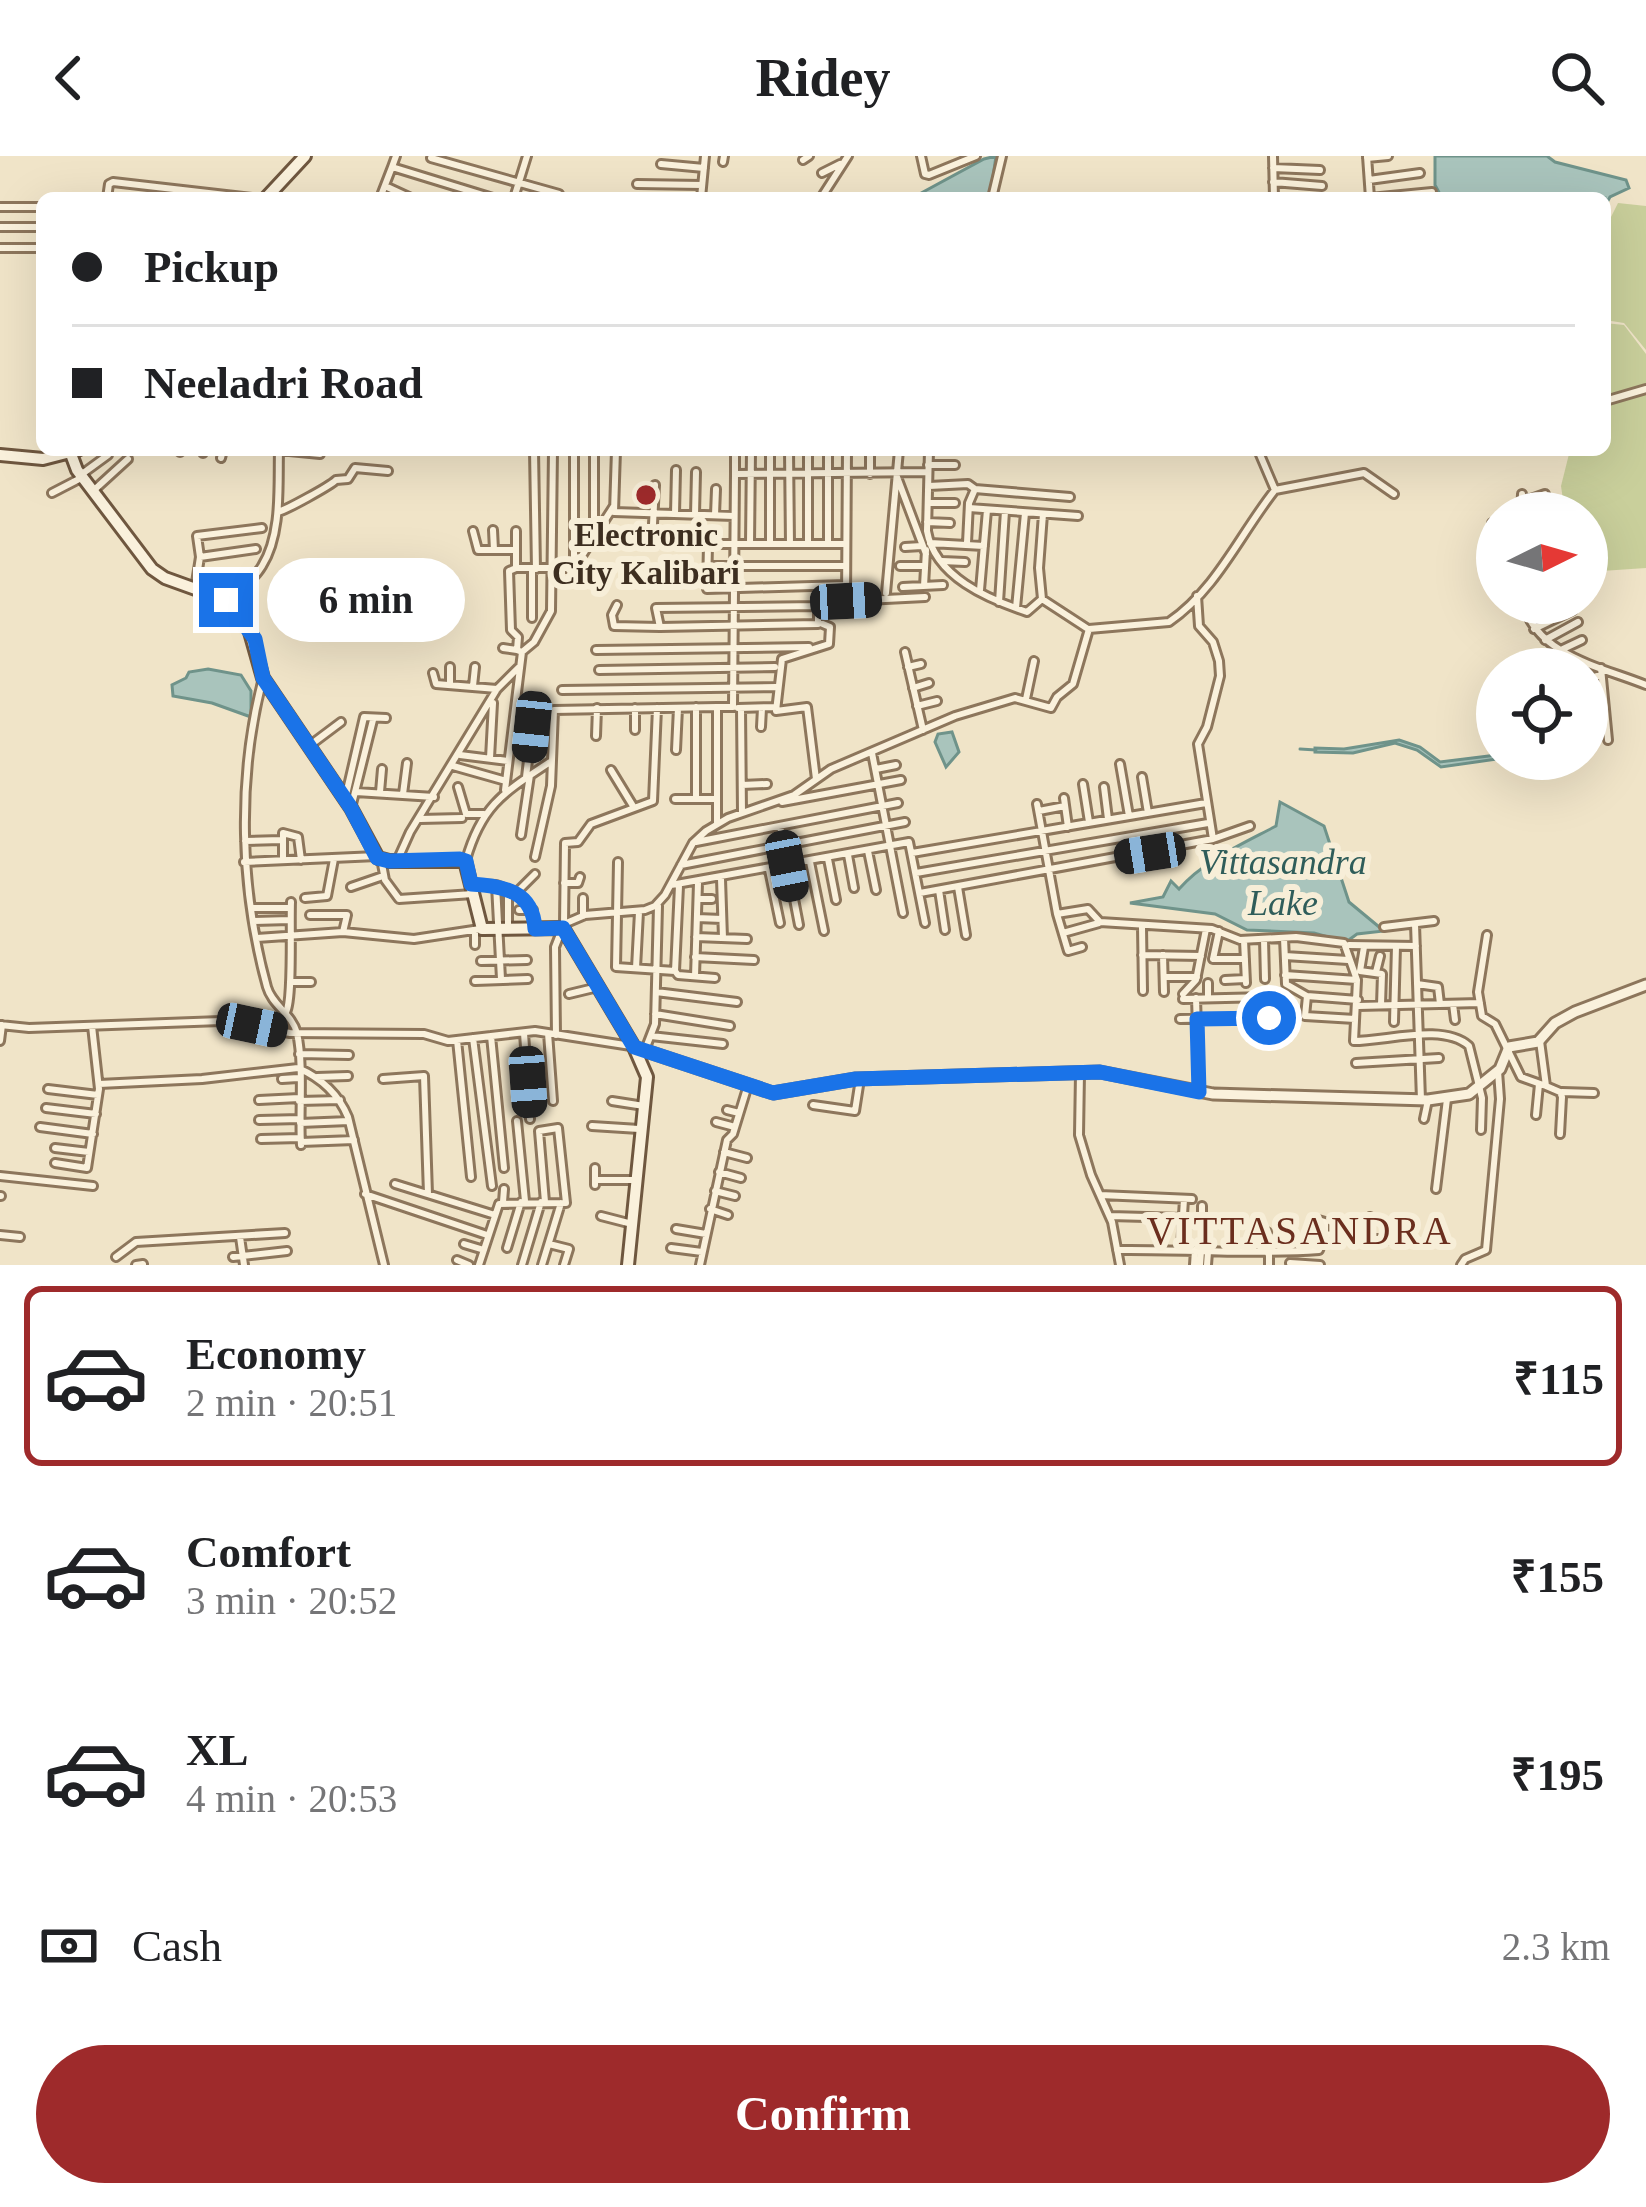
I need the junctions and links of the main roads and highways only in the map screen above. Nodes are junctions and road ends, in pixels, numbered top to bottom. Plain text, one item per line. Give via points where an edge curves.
1 (305, 156) edge
2 (272, 192) edge
3 (0, 455) edge
4 (57, 456) edge
5 (75, 456) edge
6 (628, 1265) edge

1 - 2 main road
3 - 4 main road
5 - 6 main road via 152,568 226,600 255,639 263,678 351,800 379,858 466,861 478,929 563,926 640,1049 647,1077

